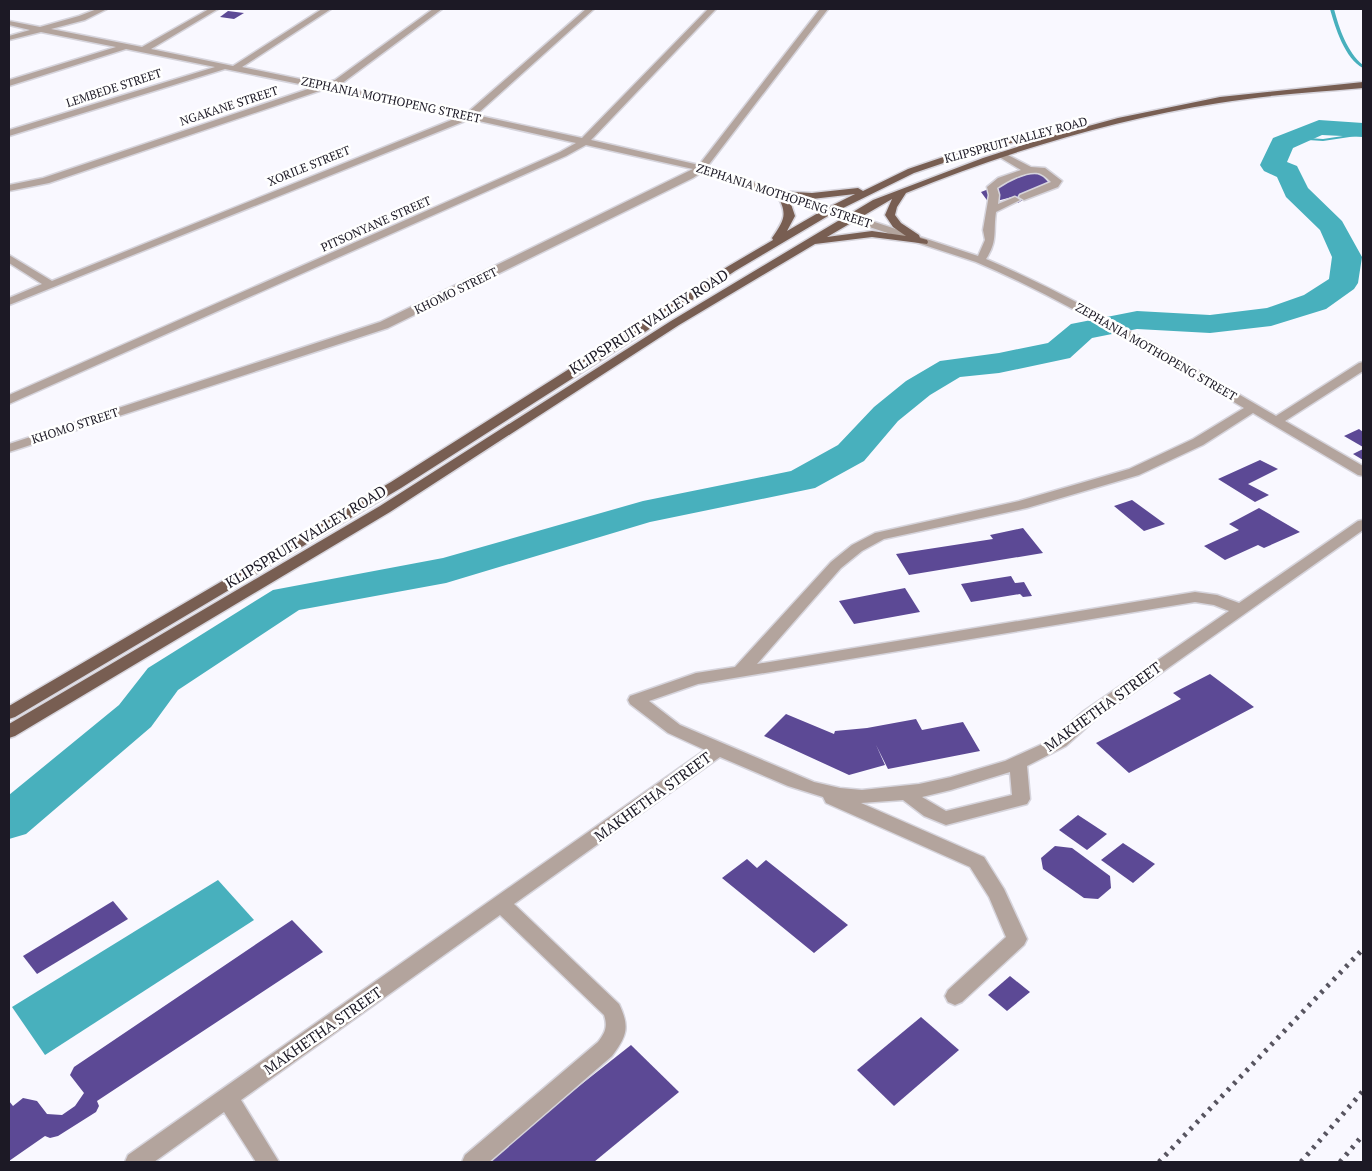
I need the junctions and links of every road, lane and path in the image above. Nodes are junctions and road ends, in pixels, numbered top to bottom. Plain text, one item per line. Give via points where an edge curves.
1 (103, 9) edge
2 (214, 9) edge
3 (327, 9) edge
4 (438, 9) edge
5 (590, 9) edge
6 (712, 9) edge
7 (824, 9) edge
8 (9, 23) edge
9 (39, 30) junction
10 (9, 38) edge
11 (127, 47) junction
12 (142, 50) junction
13 (225, 66) junction
14 (235, 68) junction
15 (1363, 80) edge
16 (9, 83) edge
17 (1363, 85) edge
18 (326, 87) junction
19 (469, 116) junction
20 (9, 133) edge
21 (584, 142) junction
22 (1001, 155) junction
23 (701, 168) junction
24 (1029, 170) junction
25 (9, 188) edge
26 (872, 188) junction
27 (902, 191) junction
28 (783, 194) junction
29 (829, 211) junction
30 (990, 211) junction
31 (850, 218) junction
32 (921, 241) junction
33 (773, 243) junction
34 (810, 243) junction
35 (9, 258) edge
36 (980, 260) junction
37 (51, 285) junction
38 (9, 302) edge
39 (1363, 366) edge
40 (9, 400) edge
41 (1253, 408) junction
42 (1276, 421) junction
43 (9, 448) edge
44 (1363, 472) edge
45 (1363, 524) edge
46 (1241, 610) junction
47 (740, 672) junction
48 (9, 712) edge
49 (9, 732) edge
50 (719, 749) junction
51 (1018, 763) junction
52 (801, 784) junction
53 (907, 792) junction
54 (502, 905) junction
55 (955, 996) dead end
56 (228, 1099) junction
57 (136, 1162) edge
58 (268, 1162) edge
59 (473, 1162) edge

1 - 9 street
2 - 12 street
3 - 14 street
4 - 18 street, NGAKANE STREET via 338,82
5 - 19 street, XORILE STREET
6 - 21 street, PITSONYANE STREET
7 - 23 street, KHOMO STREET
8 - 9 street, ZEPHANIA MOTHOPENG STREET
9 - 10 street
9 - 11 street, ZEPHANIA MOTHOPENG STREET
11 - 12 street, ZEPHANIA MOTHOPENG STREET
11 - 16 street
12 - 13 street, ZEPHANIA MOTHOPENG STREET
13 - 14 street, ZEPHANIA MOTHOPENG STREET
13 - 20 street, LEMBEDE STREET
14 - 18 street, ZEPHANIA MOTHOPENG STREET
15 - 26 main road, KLIPSPRUIT VALLEY ROAD via 1233,93 1104,116 964,153
17 - 22 main road, KLIPSPRUIT VALLEY ROAD via 1186,106 1089,127
18 - 19 street, ZEPHANIA MOTHOPENG STREET
18 - 25 street, NGAKANE STREET via 45,181
19 - 21 street, ZEPHANIA MOTHOPENG STREET
19 - 37 street, XORILE STREET
21 - 23 street, ZEPHANIA MOTHOPENG STREET
21 - 40 street, PITSONYANE STREET
22 - 24 street
22 - 27 main road, KLIPSPRUIT VALLEY ROAD
23 - 28 street, ZEPHANIA MOTHOPENG STREET
23 - 43 street, KHOMO STREET via 384,325
24 - 30 street via 992,187 994,195
24 - 30 street via 1042,170 1057,181
26 - 28 main road via 826,195
26 - 29 main road, KLIPSPRUIT VALLEY ROAD
27 - 31 main road, KLIPSPRUIT VALLEY ROAD
27 - 32 main road via 890,215 897,225
28 - 29 street, ZEPHANIA MOTHOPENG STREET
28 - 33 main road via 791,215
29 - 31 street, ZEPHANIA MOTHOPENG STREET
29 - 33 main road, KLIPSPRUIT VALLEY ROAD
30 - 36 street via 990,240
31 - 32 street, ZEPHANIA MOTHOPENG STREET
31 - 34 main road, KLIPSPRUIT VALLEY ROAD
32 - 34 main road via 872,234
32 - 36 street, ZEPHANIA MOTHOPENG STREET
33 - 48 main road, KLIPSPRUIT VALLEY ROAD via 396,485
34 - 49 main road, KLIPSPRUIT VALLEY ROAD via 676,323 385,509
35 - 37 street
36 - 41 street, ZEPHANIA MOTHOPENG STREET via 1085,310
37 - 38 street, XORILE STREET
39 - 42 street
41 - 42 street, ZEPHANIA MOTHOPENG STREET
41 - 47 street via 1198,442 1134,472 1022,505 880,536 857,548 836,565
42 - 44 street, ZEPHANIA MOTHOPENG STREET
45 - 46 street, MAKHETHA STREET
46 - 47 street via 1217,600 1195,597
46 - 51 street, MAKHETHA STREET via 1090,715 1056,745
47 - 50 street via 696,679 636,700 674,730
50 - 52 street, MAKHETHA STREET
50 - 54 street, MAKHETHA STREET
51 - 53 street, MAKHETHA STREET
51 - 53 street via 1020,799 946,818 915,801
52 - 53 street, MAKHETHA STREET via 842,796
52 - 55 street via 977,862 997,894 1017,938
54 - 56 street, MAKHETHA STREET
54 - 59 street via 612,1010 618,1023 616,1034 605,1049
56 - 57 street, MAKHETHA STREET
56 - 58 street

